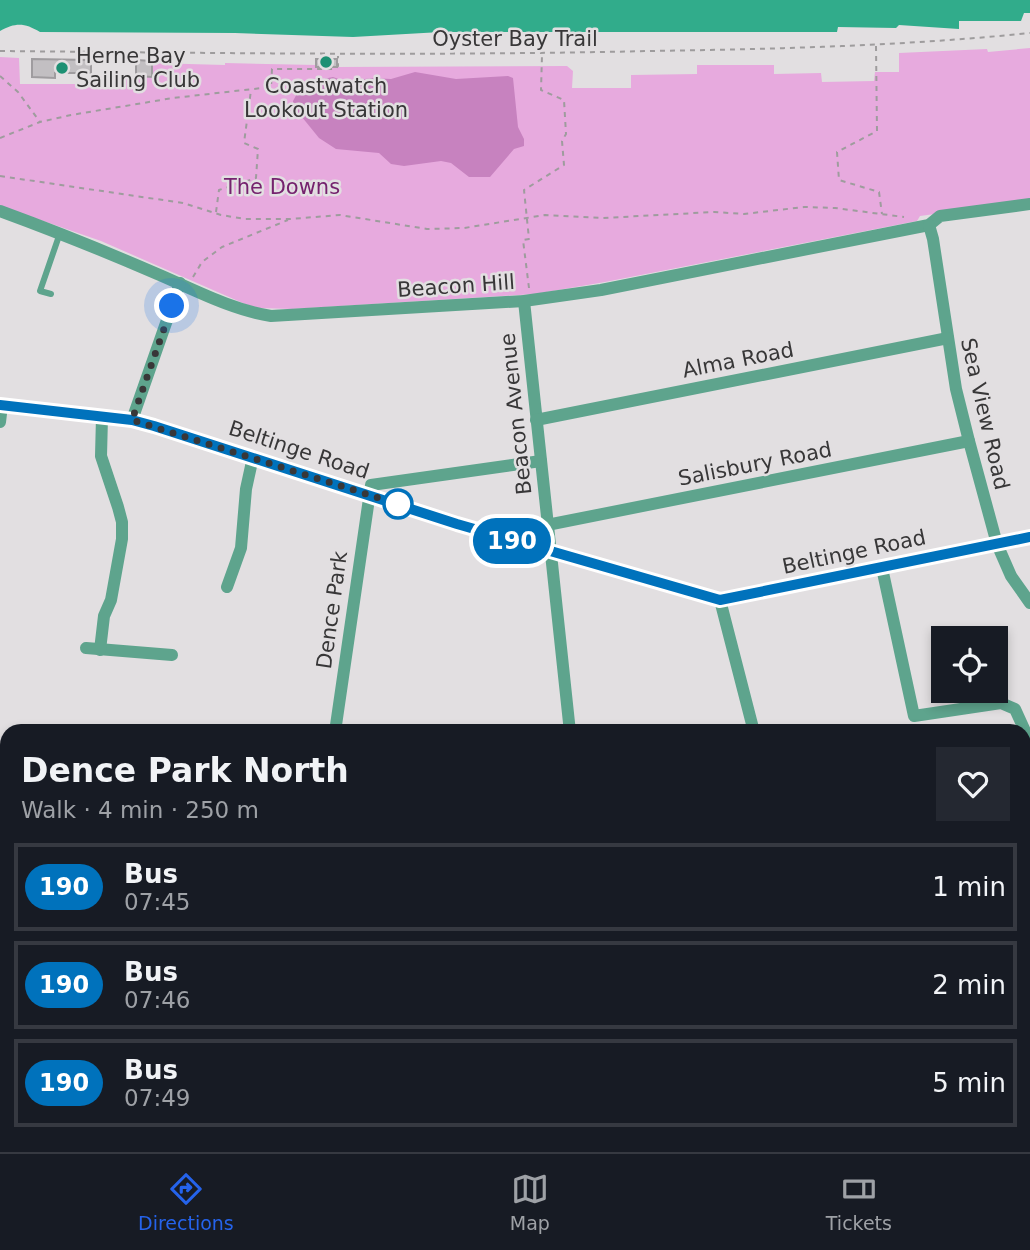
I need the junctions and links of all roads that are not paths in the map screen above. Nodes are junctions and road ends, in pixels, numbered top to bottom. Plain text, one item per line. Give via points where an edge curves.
1 (1030, 204) edge
2 (0, 211) edge
3 (929, 225) junction
4 (60, 233) junction
5 (184, 285) junction
6 (51, 294) dead end
7 (527, 301) junction
8 (948, 338) junction
9 (1, 405) edge
10 (102, 417) junction
11 (132, 420) junction
12 (536, 420) junction
13 (0, 422) edge
14 (969, 441) junction
15 (253, 457) junction
16 (541, 461) junction
17 (368, 494) junction
18 (547, 525) junction
19 (1030, 537) edge
20 (998, 544) junction
21 (550, 552) junction
22 (882, 568) junction
23 (227, 587) dead end
24 (720, 600) junction
25 (1030, 603) edge
26 (86, 648) dead end
27 (100, 650) junction
28 (172, 655) dead end
29 (336, 724) edge
30 (568, 724) edge
31 (752, 724) edge
32 (1022, 724) edge

1 - 3 street, Beacon Hill via 940,216
2 - 4 street, Beacon Hill
3 - 7 street, Beacon Hill
3 - 8 street, Sea View Road
4 - 5 street, Beacon Hill
4 - 6 lane via 40,291
5 - 7 street, Beacon Hill via 271,316
5 - 11 street
7 - 12 street, Beacon Avenue
8 - 12 street, Alma Road
8 - 14 street, Sea View Road
9 - 10 street, Beltinge Road
9 - 13 street
10 - 11 street, Beltinge Road
10 - 27 street via 102,456 122,522 116,601 104,616
11 - 15 street, Beltinge Road
12 - 16 street, Beacon Avenue
14 - 18 street, Salisbury Road
14 - 20 street, Sea View Road
15 - 17 street, Beltinge Road
15 - 23 street via 241,548
16 - 17 street via 383,482 370,485
16 - 18 street, Beacon Avenue
17 - 21 street, Beltinge Road
17 - 29 street, Dence Park
18 - 21 street, Beacon Avenue
19 - 20 street, Beltinge Road
20 - 22 street, Beltinge Road
20 - 25 street, Sea View Road via 1011,576
21 - 24 street, Beltinge Road
21 - 30 street, Beacon Avenue
22 - 24 street, Beltinge Road
22 - 32 street via 914,716 1001,703 1015,709
24 - 31 street
26 - 27 street
27 - 28 street

